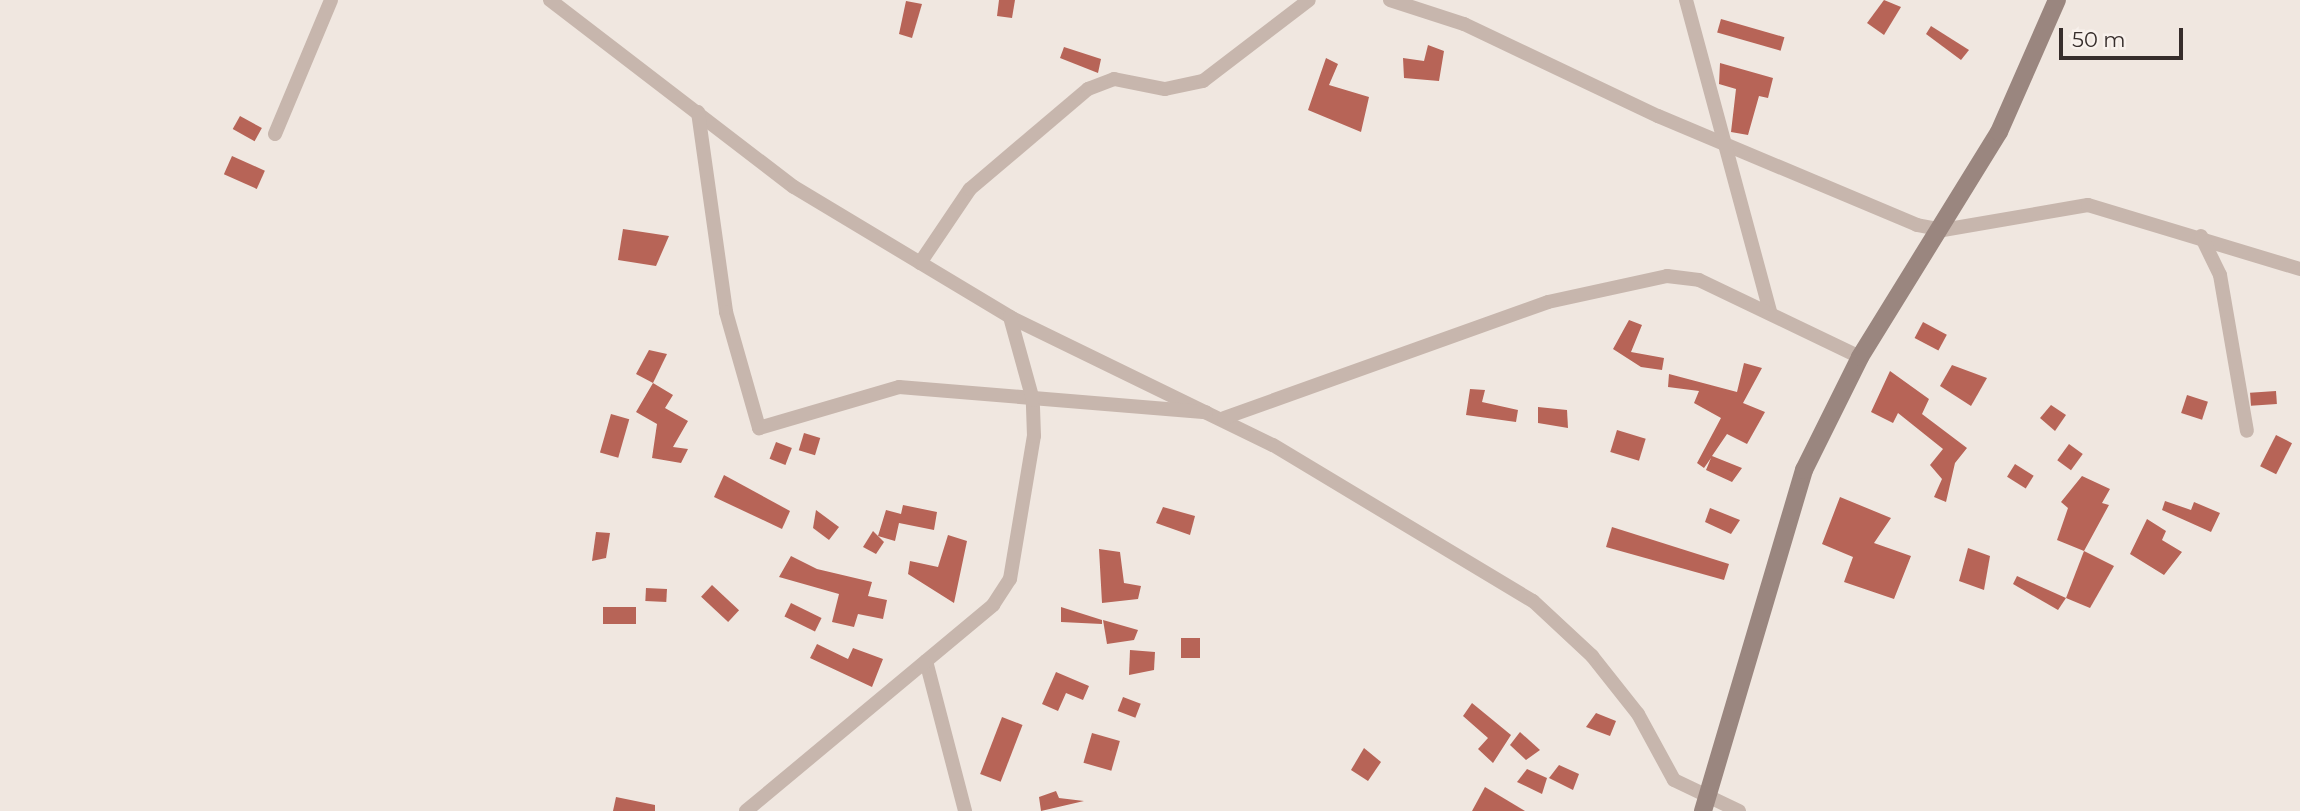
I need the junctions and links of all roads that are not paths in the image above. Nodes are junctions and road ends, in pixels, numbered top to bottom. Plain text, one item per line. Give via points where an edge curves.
1 (331, 0) edge
2 (550, 0) edge
3 (1309, 0) edge
4 (1390, 0) edge
5 (1686, 0) edge
6 (2057, 0) edge
7 (698, 112) junction
8 (275, 134) dead end
9 (1722, 143) junction
10 (1943, 230) junction
11 (2201, 236) junction
12 (920, 263) junction
13 (2300, 269) edge
14 (1770, 312) junction
15 (1010, 317) junction
16 (1860, 356) junction
17 (1033, 400) junction
18 (1218, 415) junction
19 (2247, 432) dead end
20 (926, 661) junction
21 (1705, 805) edge
22 (1734, 810) edge
23 (746, 811) edge
24 (965, 811) edge

1 - 8 street
2 - 7 street
3 - 12 street via 1203,81 1165,89 1114,79 1088,89 970,190
4 - 9 street via 1550,61
5 - 9 street
6 - 10 main road via 1999,132
7 - 12 street via 794,187
7 - 17 street via 726,312 759,428 899,387
9 - 10 street via 1902,220
9 - 14 street
10 - 11 street via 2088,205
10 - 16 main road
11 - 13 street
11 - 19 street via 2220,275
12 - 15 street
14 - 16 street
14 - 18 street via 1699,280 1629,281 1375,360
15 - 17 street
15 - 18 street
16 - 21 main road via 1804,470
17 - 18 street
17 - 20 street via 1027,502 1010,579 993,605
18 - 21 street via 1533,601 1592,656 1638,714 1674,780
20 - 23 street
20 - 24 street
21 - 22 street

